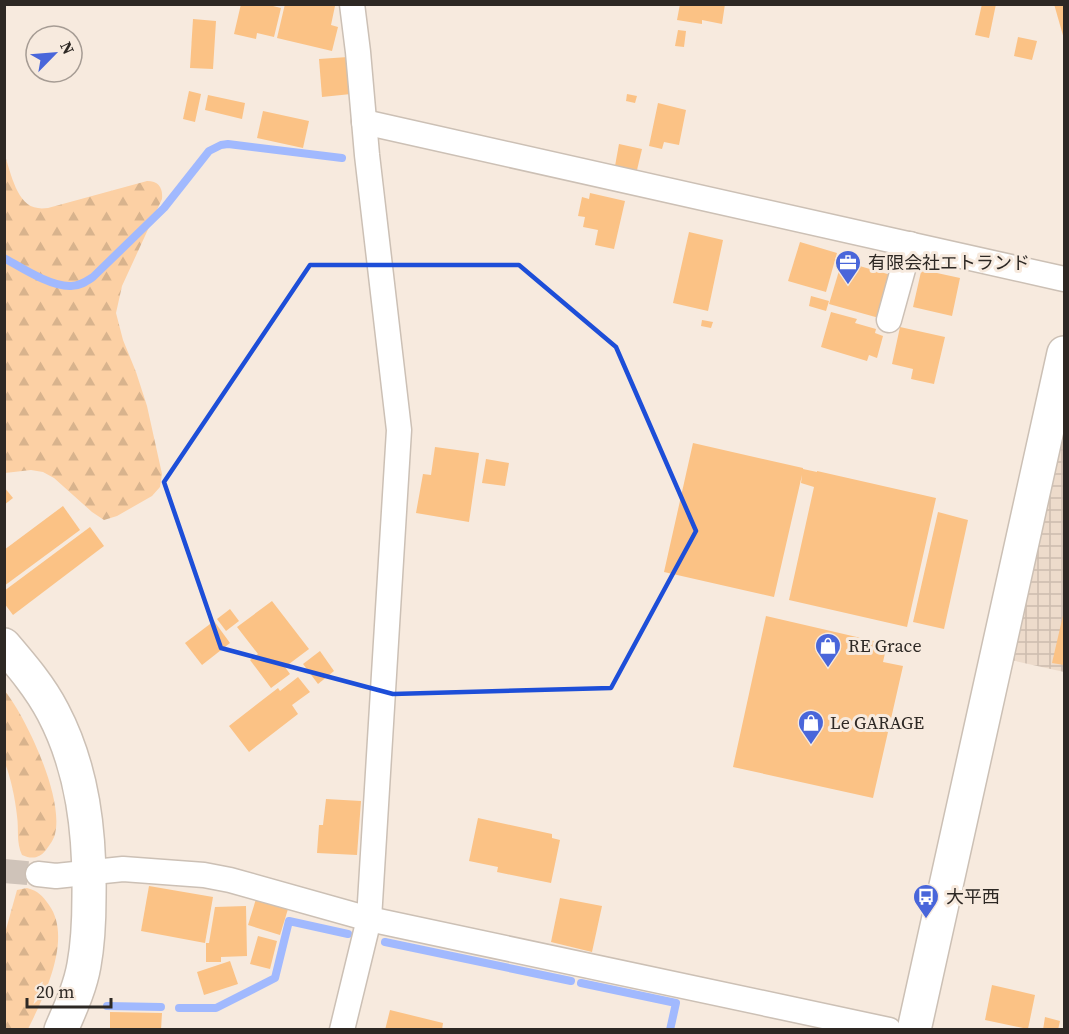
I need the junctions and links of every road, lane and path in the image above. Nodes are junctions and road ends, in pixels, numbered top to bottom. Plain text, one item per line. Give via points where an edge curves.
1 (351, 4) edge
2 (364, 122) junction
3 (910, 244) junction
4 (1065, 279) edge
5 (889, 320) dead end
6 (1065, 352) edge
7 (4, 645) edge
8 (90, 872) junction
9 (38, 874) tunnel mouth
10 (369, 919) junction
11 (61, 1029) edge
12 (342, 1029) edge
13 (890, 1029) edge
14 (914, 1029) edge

1 - 2 street
2 - 3 street
2 - 10 street via 399,430
3 - 4 street
3 - 5 street
6 - 14 street
7 - 8 street via 31,676 53,712 69,750 81,790
8 - 9 street
8 - 10 street via 123,869 204,875
8 - 11 street via 84,967
10 - 12 street
10 - 13 street

